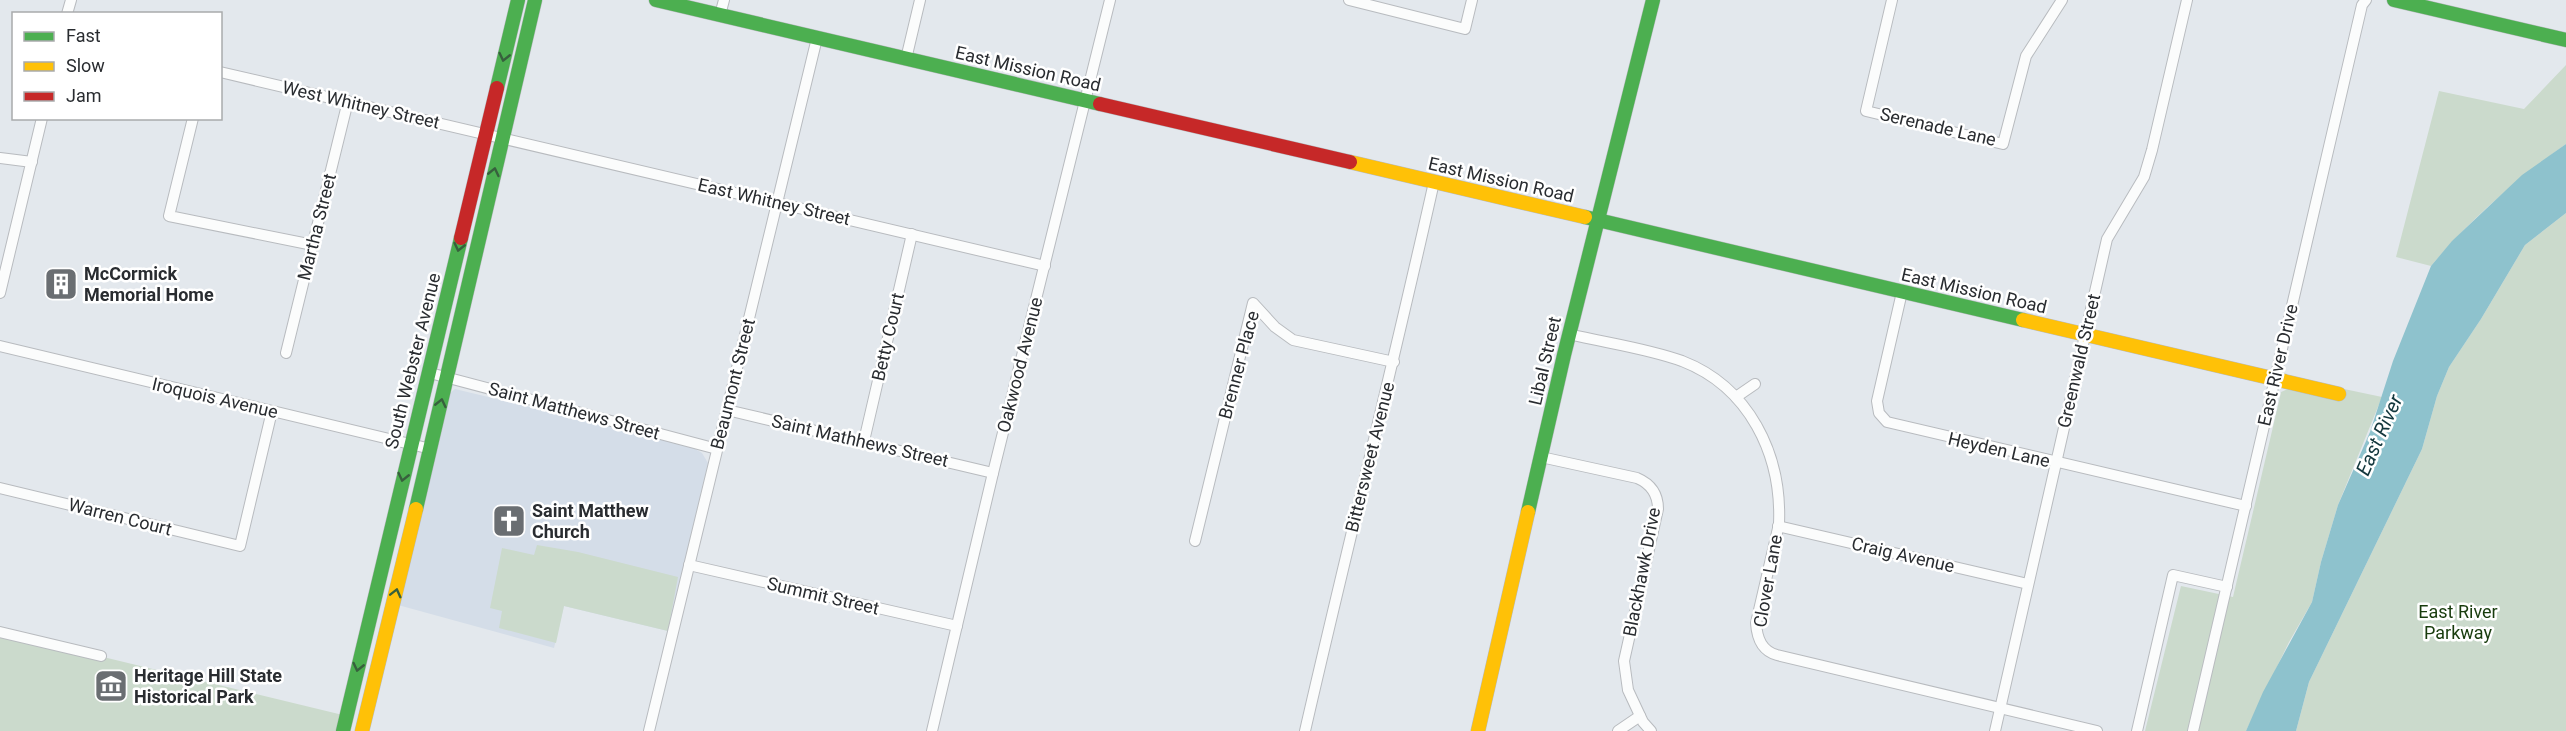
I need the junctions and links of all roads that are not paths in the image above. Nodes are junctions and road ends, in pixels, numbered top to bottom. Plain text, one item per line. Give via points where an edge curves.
1 (518, 0) edge
2 (535, 0) edge
3 (656, 0) edge
4 (724, 0) edge
5 (920, 0) edge
6 (1110, 0) edge
7 (1349, 0) edge
8 (1472, 0) edge
9 (1653, 0) edge
10 (1892, 0) edge
11 (2062, 0) edge
12 (2187, 0) edge
13 (2366, 0) edge
14 (2394, 0) edge
15 (720, 15) junction
16 (817, 38) junction
17 (2566, 40) edge
18 (906, 59) junction
19 (222, 72) edge
20 (348, 101) junction
21 (1087, 101) junction
22 (42, 120) edge
23 (193, 120) edge
24 (485, 135) junction
25 (502, 139) junction
26 (0, 158) edge
27 (32, 162) junction
28 (1434, 182) junction
29 (777, 202) junction
30 (1598, 221) junction
31 (912, 234) junction
32 (313, 245) junction
33 (1046, 266) junction
34 (1902, 292) junction
35 (0, 293) edge
36 (1569, 334) junction
37 (2085, 335) junction
38 (0, 346) edge
39 (286, 353) dead end
40 (1394, 362) junction
41 (430, 373) junction
42 (447, 377) junction
43 (2275, 379) junction
44 (1755, 384) dead end
45 (2339, 394) dead end
46 (1736, 397) junction
47 (727, 410) junction
48 (272, 411) junction
49 (864, 441) junction
50 (411, 443) junction
51 (431, 449) junction
52 (717, 449) junction
53 (1541, 457) junction
54 (2056, 463) junction
55 (993, 473) junction
56 (0, 488) edge
57 (2246, 506) junction
58 (1778, 526) junction
59 (1195, 541) dead end
60 (689, 565) junction
61 (2028, 584) junction
62 (2227, 587) junction
63 (957, 626) junction
64 (0, 632) edge
65 (101, 657) dead end
66 (2000, 708) junction
67 (1640, 716) junction
68 (343, 731) edge
69 (362, 731) edge
70 (649, 731) edge
71 (932, 731) edge
72 (1305, 731) edge
73 (1478, 731) edge
74 (1618, 731) edge
75 (1651, 731) edge
76 (1995, 731) edge
77 (2097, 731) edge
78 (2137, 731) edge
79 (2193, 731) edge

1 -> 24 street, South Webster Avenue
2 - 25 street, South Webster Avenue
3 - 15 street, East Mission Road
4 - 15 street
5 - 18 street
6 - 21 street, Oakwood Avenue
7 - 8 street via 1465,29
9 - 30 street, Libal Street
10 - 11 street, Serenade Lane via 1866,111 2003,144 2026,56
12 - 37 street, Greenwald Street via 2144,177 2108,239
13 - 43 street, East River Drive
14 - 17 street
15 - 16 street, East Mission Road
16 - 18 street, East Mission Road
16 - 29 street, Beaumont Street
18 - 21 street, East Mission Road
19 - 20 street, West Whitney Street
20 - 24 street, West Whitney Street
20 - 32 street, Martha Street
21 - 28 street, East Mission Road
21 - 33 street, Oakwood Avenue
22 - 27 street
23 - 32 street via 169,216
24 - 25 street, West Whitney Street
24 -> 41 street, South Webster Avenue
25 - 29 street, East Whitney Street
42 -> 25 street, South Webster Avenue
26 - 27 street
27 - 35 street
28 - 30 street, East Mission Road
28 - 40 street, Bittersweet Avenue
29 - 31 street, East Whitney Street
29 - 47 street, Beaumont Street
30 - 34 street, East Mission Road
30 - 36 street, Libal Street
31 - 33 street, East Whitney Street
31 - 49 street, Betty Court
32 - 39 street, Martha Street
33 - 55 street, Oakwood Avenue
34 - 37 street, East Mission Road
34 - 54 street, Heyden Lane via 1878,394 1877,407 1882,419 1893,426
36 - 46 street, Clover Lane via 1684,362
36 - 53 street, Libal Street
37 - 43 street, East Mission Road
37 - 54 street, Greenwald Street
38 - 48 street, Iroquois Avenue
40 - 59 street, Brenner Place via 1293,340 1253,303
40 - 72 street, Bittersweet Avenue
41 - 42 street, Saint Matthews Street
41 - 50 street, South Webster Avenue
51 -> 42 street, South Webster Avenue
42 - 52 street, Saint Matthews Street
43 - 45 street, East Mission Road
43 - 57 street, East River Drive
44 - 46 street
46 - 58 street, Clover Lane via 1760,431 1772,460 1779,492
47 - 49 street, Saint Mathhews Street
47 - 52 street, Beaumont Street
48 - 50 street, Iroquois Avenue
48 - 56 street, Warren Court via 240,546
49 - 55 street, Saint Mathhews Street
50 - 51 street, Iroquois Avenue
50 -> 68 street, South Webster Avenue
69 -> 51 street, South Webster Avenue
52 - 60 street, Beaumont Street
53 - 67 street, Blackhawk Drive via 1637,478 1650,485 1656,497 1658,509 1624,661 1628,690
53 - 73 street, Libal Street
54 - 57 street, Heyden Lane
54 - 61 street, Greenwald Street
55 - 63 street, Oakwood Avenue
57 - 62 street, East River Drive
58 - 61 street, Craig Avenue
58 - 66 street, Clover Lane via 1756,623 1766,651
60 - 63 street, Summit Street
60 - 70 street, Beaumont Street
61 - 66 street, Greenwald Street
62 - 78 street via 2173,575
62 - 79 street, East River Drive
63 - 71 street, Oakwood Avenue
64 - 65 street
66 - 76 street, Greenwald Street
66 - 77 street, Clover Lane
67 - 74 street
67 - 75 street, Blackhawk Drive

